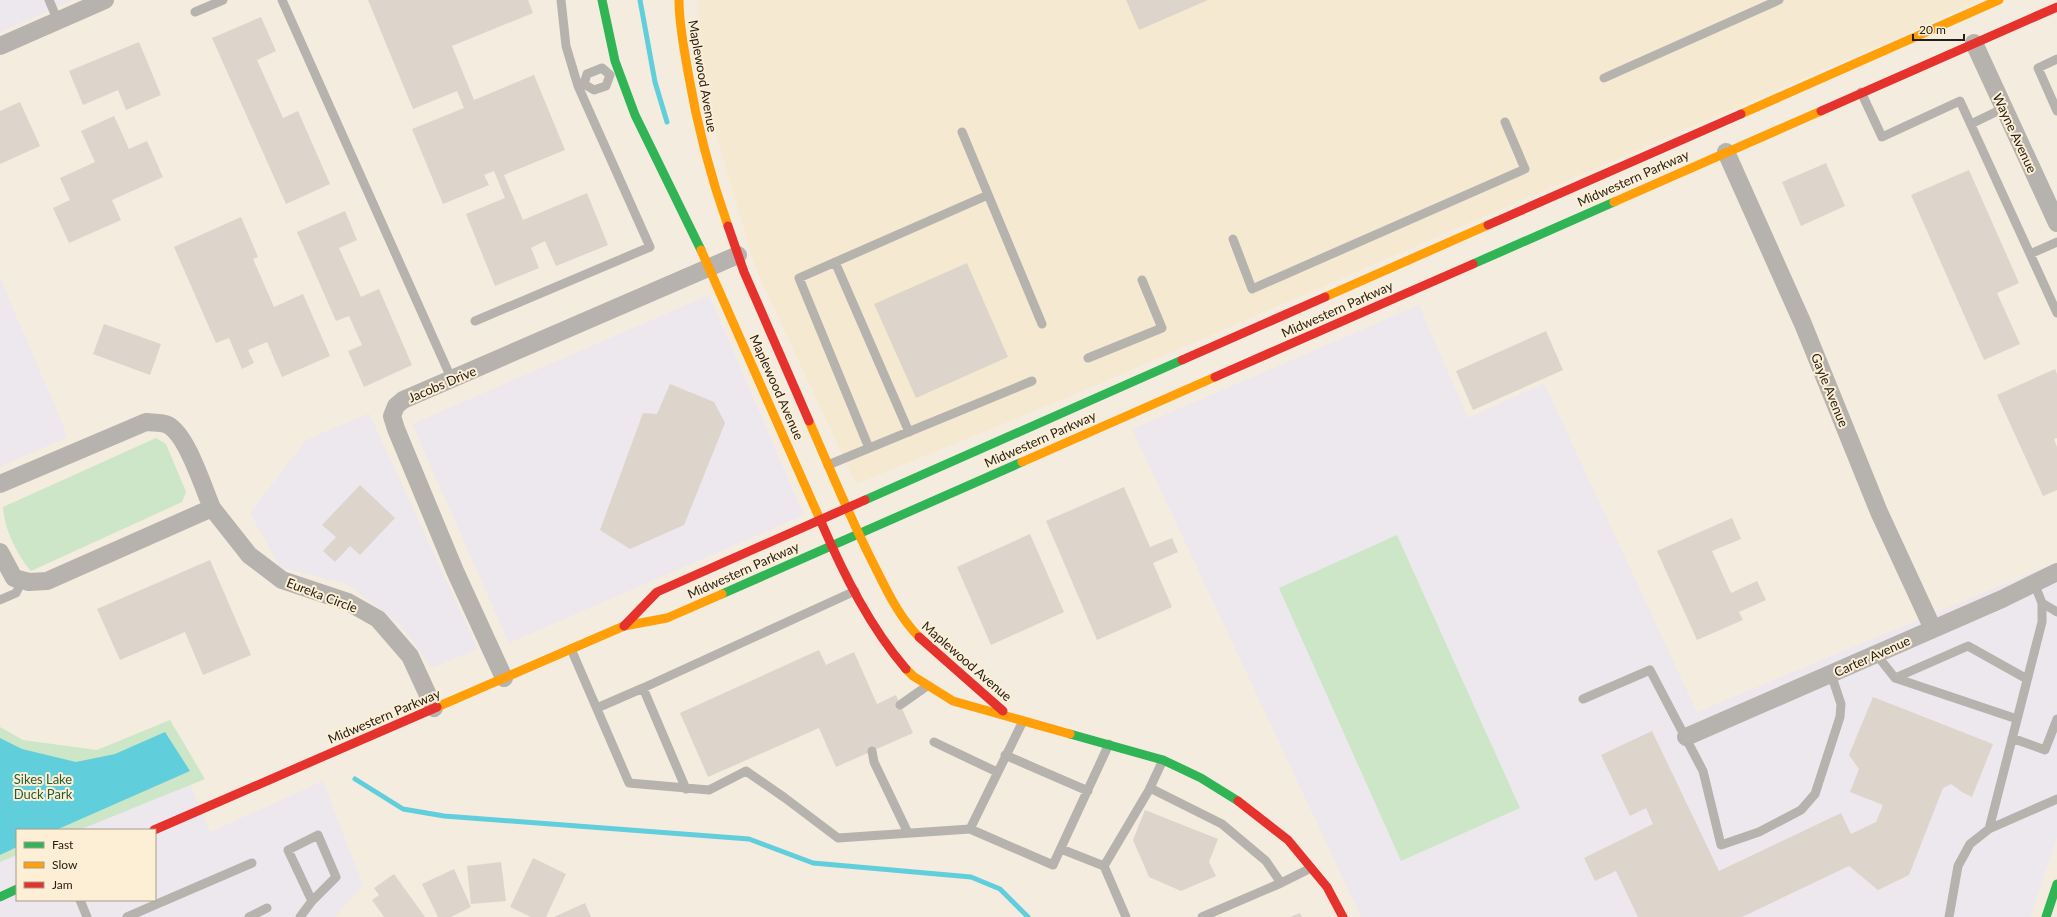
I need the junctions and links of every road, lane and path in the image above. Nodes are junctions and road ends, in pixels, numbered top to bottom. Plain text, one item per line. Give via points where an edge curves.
1 (49, 0) edge
2 (105, 0) edge
3 (223, 0) edge
4 (282, 0) edge
5 (562, 0) edge
6 (602, 0) edge
7 (679, 0) edge
8 (1780, 0) edge
9 (1999, 0) edge
10 (2057, 7) edge
11 (195, 12) dead end
12 (58, 21) junction
13 (1974, 43) junction
14 (0, 46) edge
15 (2057, 59) edge
16 (615, 73) junction
17 (1604, 78) dead end
18 (581, 85) junction
19 (1861, 92) junction
20 (2004, 108) junction
21 (2057, 111) edge
22 (1505, 122) dead end
23 (1971, 124) junction
24 (962, 132) dead end
25 (1725, 148) junction
26 (988, 195) junction
27 (2057, 223) edge
28 (1233, 239) dead end
29 (2057, 242) edge
30 (738, 254) junction
31 (2030, 254) junction
32 (835, 262) junction
33 (710, 267) junction
34 (1142, 280) dead end
35 (2053, 295) edge
36 (2057, 313) edge
37 (475, 321) dead end
38 (1042, 324) dead end
39 (1088, 358) dead end
40 (452, 380) junction
41 (1032, 381) dead end
42 (909, 432) junction
43 (869, 448) junction
44 (828, 465) junction
45 (0, 484) edge
46 (212, 508) junction
47 (847, 508) junction
48 (820, 520) junction
49 (858, 533) junction
50 (831, 545) junction
51 (0, 552) edge
52 (2057, 572) edge
53 (22, 581) junction
54 (2034, 583) junction
55 (855, 592) junction
56 (0, 600) edge
57 (2042, 603) junction
58 (2057, 612) edge
59 (624, 626) junction
60 (1933, 629) junction
61 (571, 649) junction
62 (1876, 654) junction
63 (1831, 674) junction
64 (504, 678) junction
65 (1895, 678) junction
66 (2027, 679) junction
67 (929, 685) junction
68 (643, 688) junction
69 (1583, 699) dead end
70 (900, 705) dead end
71 (434, 708) junction
72 (597, 708) junction
73 (1009, 715) junction
74 (2017, 719) junction
75 (2057, 719) edge
76 (1023, 720) junction
77 (1686, 737) junction
78 (2012, 738) junction
79 (934, 742) dead end
80 (1109, 744) junction
81 (872, 751) dead end
82 (1005, 755) junction
83 (1163, 760) junction
84 (997, 772) junction
85 (1150, 788) junction
86 (686, 789) junction
87 (1088, 791) junction
88 (2057, 799) edge
89 (156, 829) edge
90 (970, 829) junction
91 (1989, 829) junction
92 (908, 833) junction
93 (1061, 849) junction
94 (252, 863) dead end
95 (1104, 866) junction
96 (1311, 868) junction
97 (1281, 883) junction
98 (2057, 884) edge
99 (16, 889) edge
100 (0, 897) edge
101 (80, 901) edge
102 (312, 901) junction
103 (267, 908) dead end
104 (1214, 915) edge
105 (87, 917) edge
106 (127, 917) edge
107 (249, 917) edge
108 (300, 917) edge
109 (1126, 917) edge
110 (1202, 917) edge
111 (1343, 917) edge
112 (1949, 917) edge
113 (2046, 917) edge

1 - 12 lane
2 - 12 street
3 - 11 lane
4 - 40 lane
5 - 18 lane via 566,46
6 - 16 main road, Maplewood Avenue
7 - 30 main road, Maplewood Avenue via 679,21 697,124 713,185
8 - 17 lane
9 - 47 main road, Midwestern Parkway via 1587,186
10 - 13 main road, Midwestern Parkway
12 - 14 street
13 - 19 main road, Midwestern Parkway
13 - 20 street, Wayne Avenue
15 - 21 lane via 2038,68
16 - 18 lane via 606,86 594,90
16 - 18 lane via 602,68 587,74
16 - 33 main road, Maplewood Avenue
18 - 37 lane via 650,247
19 - 23 lane via 1882,137 1960,101
19 - 25 main road, Midwestern Parkway
20 - 23 lane
20 - 27 street, Wayne Avenue
22 - 28 lane via 1525,169 1252,289
23 - 31 lane
24 - 26 lane
25 - 49 main road, Midwestern Parkway
25 - 60 street, Gayle Avenue via 1803,324 1880,512
26 - 32 lane
26 - 38 lane
29 - 31 lane
30 - 33 street, Jacobs Drive
30 - 44 main road, Maplewood Avenue
31 - 35 lane
32 - 42 lane
32 - 43 lane via 799,278
33 - 40 street, Jacobs Drive
33 - 48 main road, Maplewood Avenue
34 - 39 lane via 1162,328
35 - 36 lane
40 - 64 street, Jacobs Drive via 403,400 396,406 392,416 455,571
41 - 42 lane
42 - 43 lane
43 - 44 lane
44 - 47 main road, Maplewood Avenue
45 - 46 street, Eureka Circle via 146,422 160,423 180,435
46 - 53 street via 47,581
46 - 71 street, Eureka Circle via 249,555 282,580 348,602 378,619 410,656
47 - 48 main road, Midwestern Parkway
47 - 49 main road, Maplewood Avenue
48 - 50 main road, Maplewood Avenue
48 - 59 main road, Midwestern Parkway via 657,592
49 - 50 main road, Midwestern Parkway
49 - 73 main road, Maplewood Avenue via 890,597 908,626 958,673
50 - 55 main road, Maplewood Avenue
50 - 59 main road, Midwestern Parkway via 667,618
51 - 53 street via 14,578
52 - 54 street, Carter Avenue
53 - 56 lane via 16,593
54 - 57 lane
54 - 60 street, Carter Avenue
55 - 67 main road, Maplewood Avenue via 890,650 913,676
55 - 68 lane
57 - 58 lane
57 - 66 lane via 2042,622
59 - 61 main road, Midwestern Parkway
60 - 62 street, Carter Avenue
61 - 64 main road, Midwestern Parkway
61 - 72 lane
62 - 63 street, Carter Avenue
62 - 65 lane
63 - 77 street, Carter Avenue
63 - 77 lane via 1841,704 1840,717 1815,794 1801,810 1759,832 1721,845 1703,771
64 - 71 main road, Midwestern Parkway
65 - 66 lane via 1968,646
65 - 74 lane
66 - 74 lane
67 - 70 lane
67 - 73 main road, Maplewood Avenue via 953,700
68 - 72 lane
68 - 86 lane
69 - 77 lane via 1650,670
71 - 89 main road, Midwestern Parkway
72 - 86 lane via 629,783
73 - 76 main road, Maplewood Avenue
74 - 78 lane
75 - 78 lane via 2045,750
76 - 80 main road, Maplewood Avenue
76 - 82 lane
78 - 91 lane
79 - 84 lane
80 - 83 main road, Maplewood Avenue
80 - 87 lane
81 - 92 lane via 874,762
82 - 84 lane
82 - 87 lane
83 - 85 lane
83 - 96 main road, Maplewood Avenue via 1201,778 1244,806 1288,840
84 - 90 lane
85 - 95 lane
85 - 97 lane via 1222,824 1266,861
86 - 92 lane via 709,790 746,771 838,838
87 - 93 lane
88 - 91 lane
90 - 92 lane
90 - 93 lane via 1053,865
91 - 112 lane via 1970,844 1958,866
93 - 95 lane
94 - 106 lane
95 - 109 lane
96 - 97 lane
96 - 111 main road, Maplewood Avenue via 1327,887
97 - 104 lane
98 - 113 main road
99 - 100 main road
101 - 105 lane
102 - 102 lane via 288,850 318,835 336,878
102 - 108 lane
103 - 107 lane
104 - 110 lane

